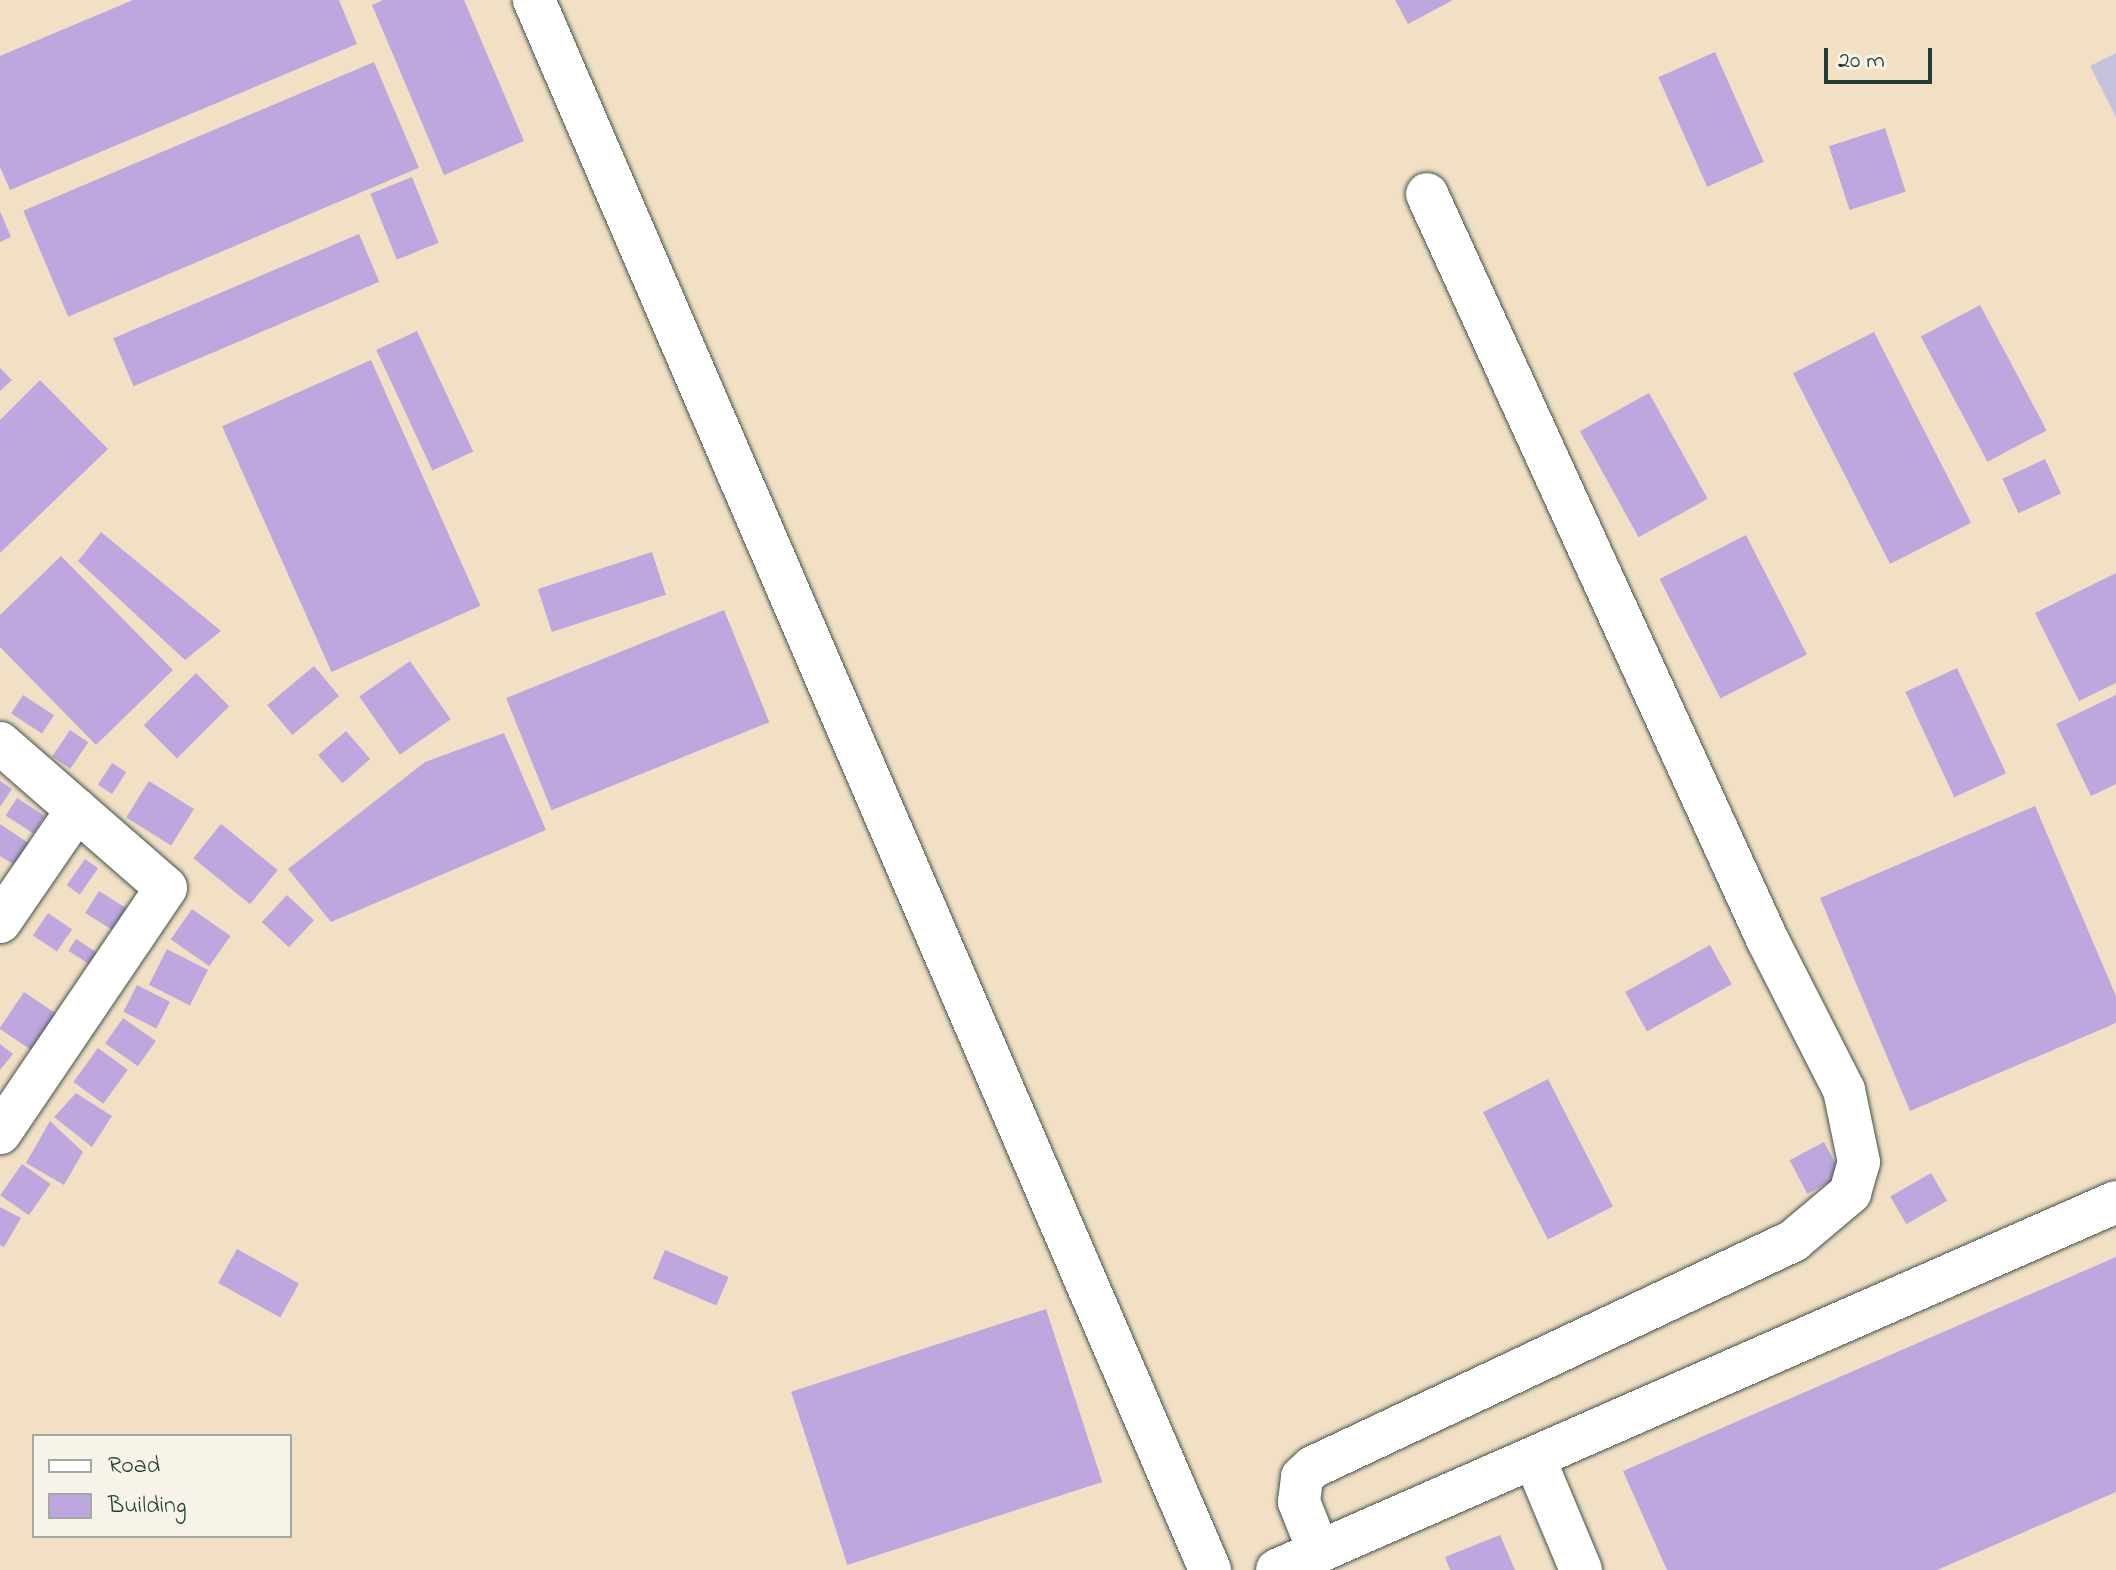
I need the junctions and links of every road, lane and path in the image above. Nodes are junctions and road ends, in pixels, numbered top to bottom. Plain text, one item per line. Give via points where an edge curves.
1 (534, 0) edge
2 (1427, 194) dead end
3 (0, 743) edge
4 (77, 810) junction
5 (0, 922) edge
6 (0, 1133) edge
7 (2116, 1202) edge
8 (1535, 1460) junction
9 (1319, 1552) junction
10 (1210, 1570) edge
11 (1277, 1570) edge
12 (1581, 1570) edge

1 - 10 street
2 - 9 street via 1768,941 1844,1090 1859,1162 1850,1193 1793,1241 1313,1467 1302,1477 1299,1502
3 - 4 street
4 - 5 street
4 - 6 street via 162,882 164,895
7 - 8 street
8 - 9 street
8 - 12 street
9 - 11 street

